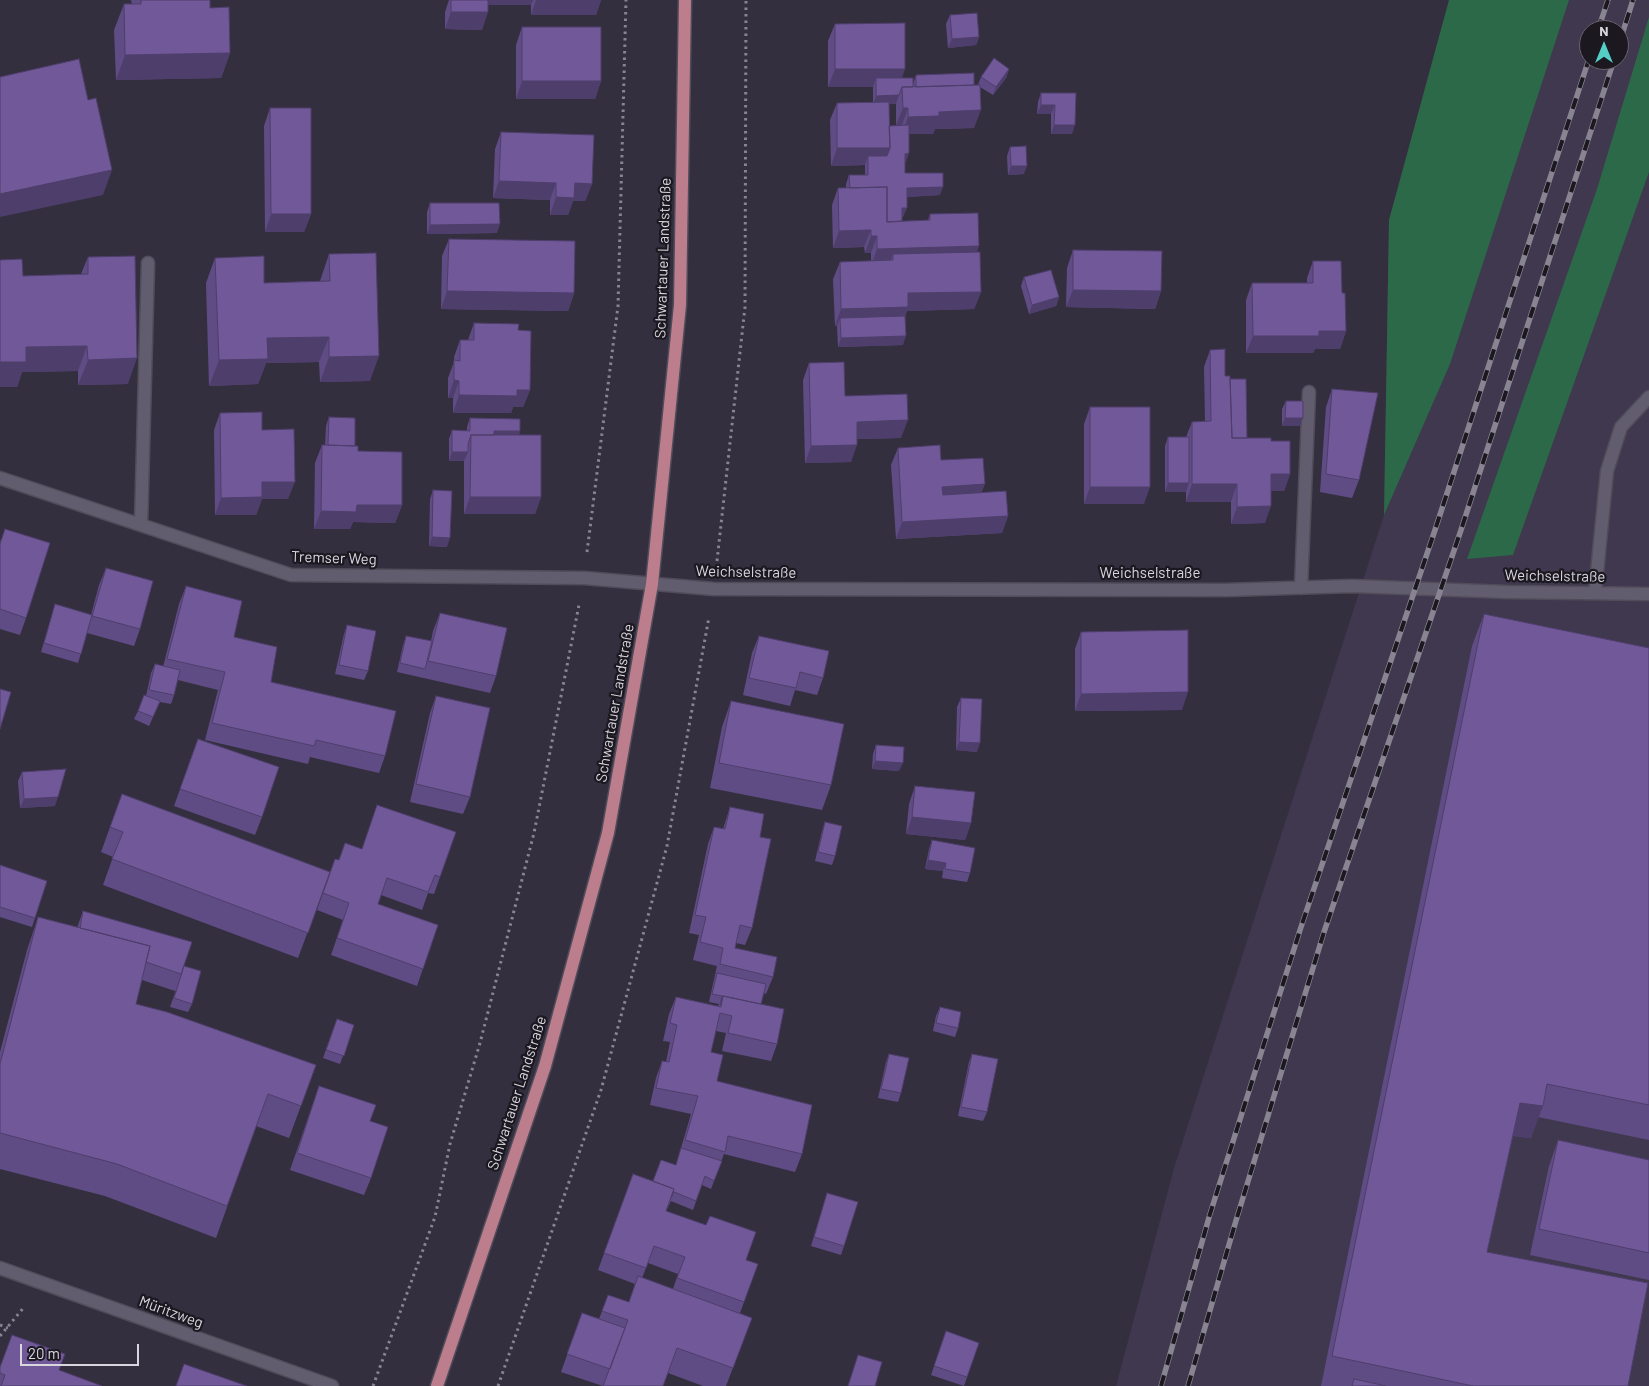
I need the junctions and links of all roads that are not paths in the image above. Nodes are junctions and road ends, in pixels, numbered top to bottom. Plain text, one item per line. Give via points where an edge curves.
1 (685, 0) edge
2 (148, 263) dead end
3 (1309, 392) dead end
4 (1649, 398) edge
5 (0, 478) edge
6 (140, 524) junction
7 (652, 584) junction
8 (1301, 588) junction
9 (1595, 593) junction
10 (1649, 594) edge
11 (0, 1268) edge
12 (300, 1381) edge
13 (332, 1386) edge
14 (437, 1386) edge

1 - 7 main road, Schwartauer Landstraße via 680,305
2 - 6 street
3 - 8 street
4 - 9 street via 1621,427 1607,471
5 - 6 street, Tremser Weg
6 - 7 street, Tremser Weg via 291,575 584,578
7 - 8 street, Weichselstraße via 714,589
7 - 14 main road, Schwartauer Landstraße via 606,843 545,1066
8 - 9 street, Weichselstraße via 1352,586
9 - 10 street, Weichselstraße
11 - 12 street, Müritzweg
12 - 13 street, Müritzweg

